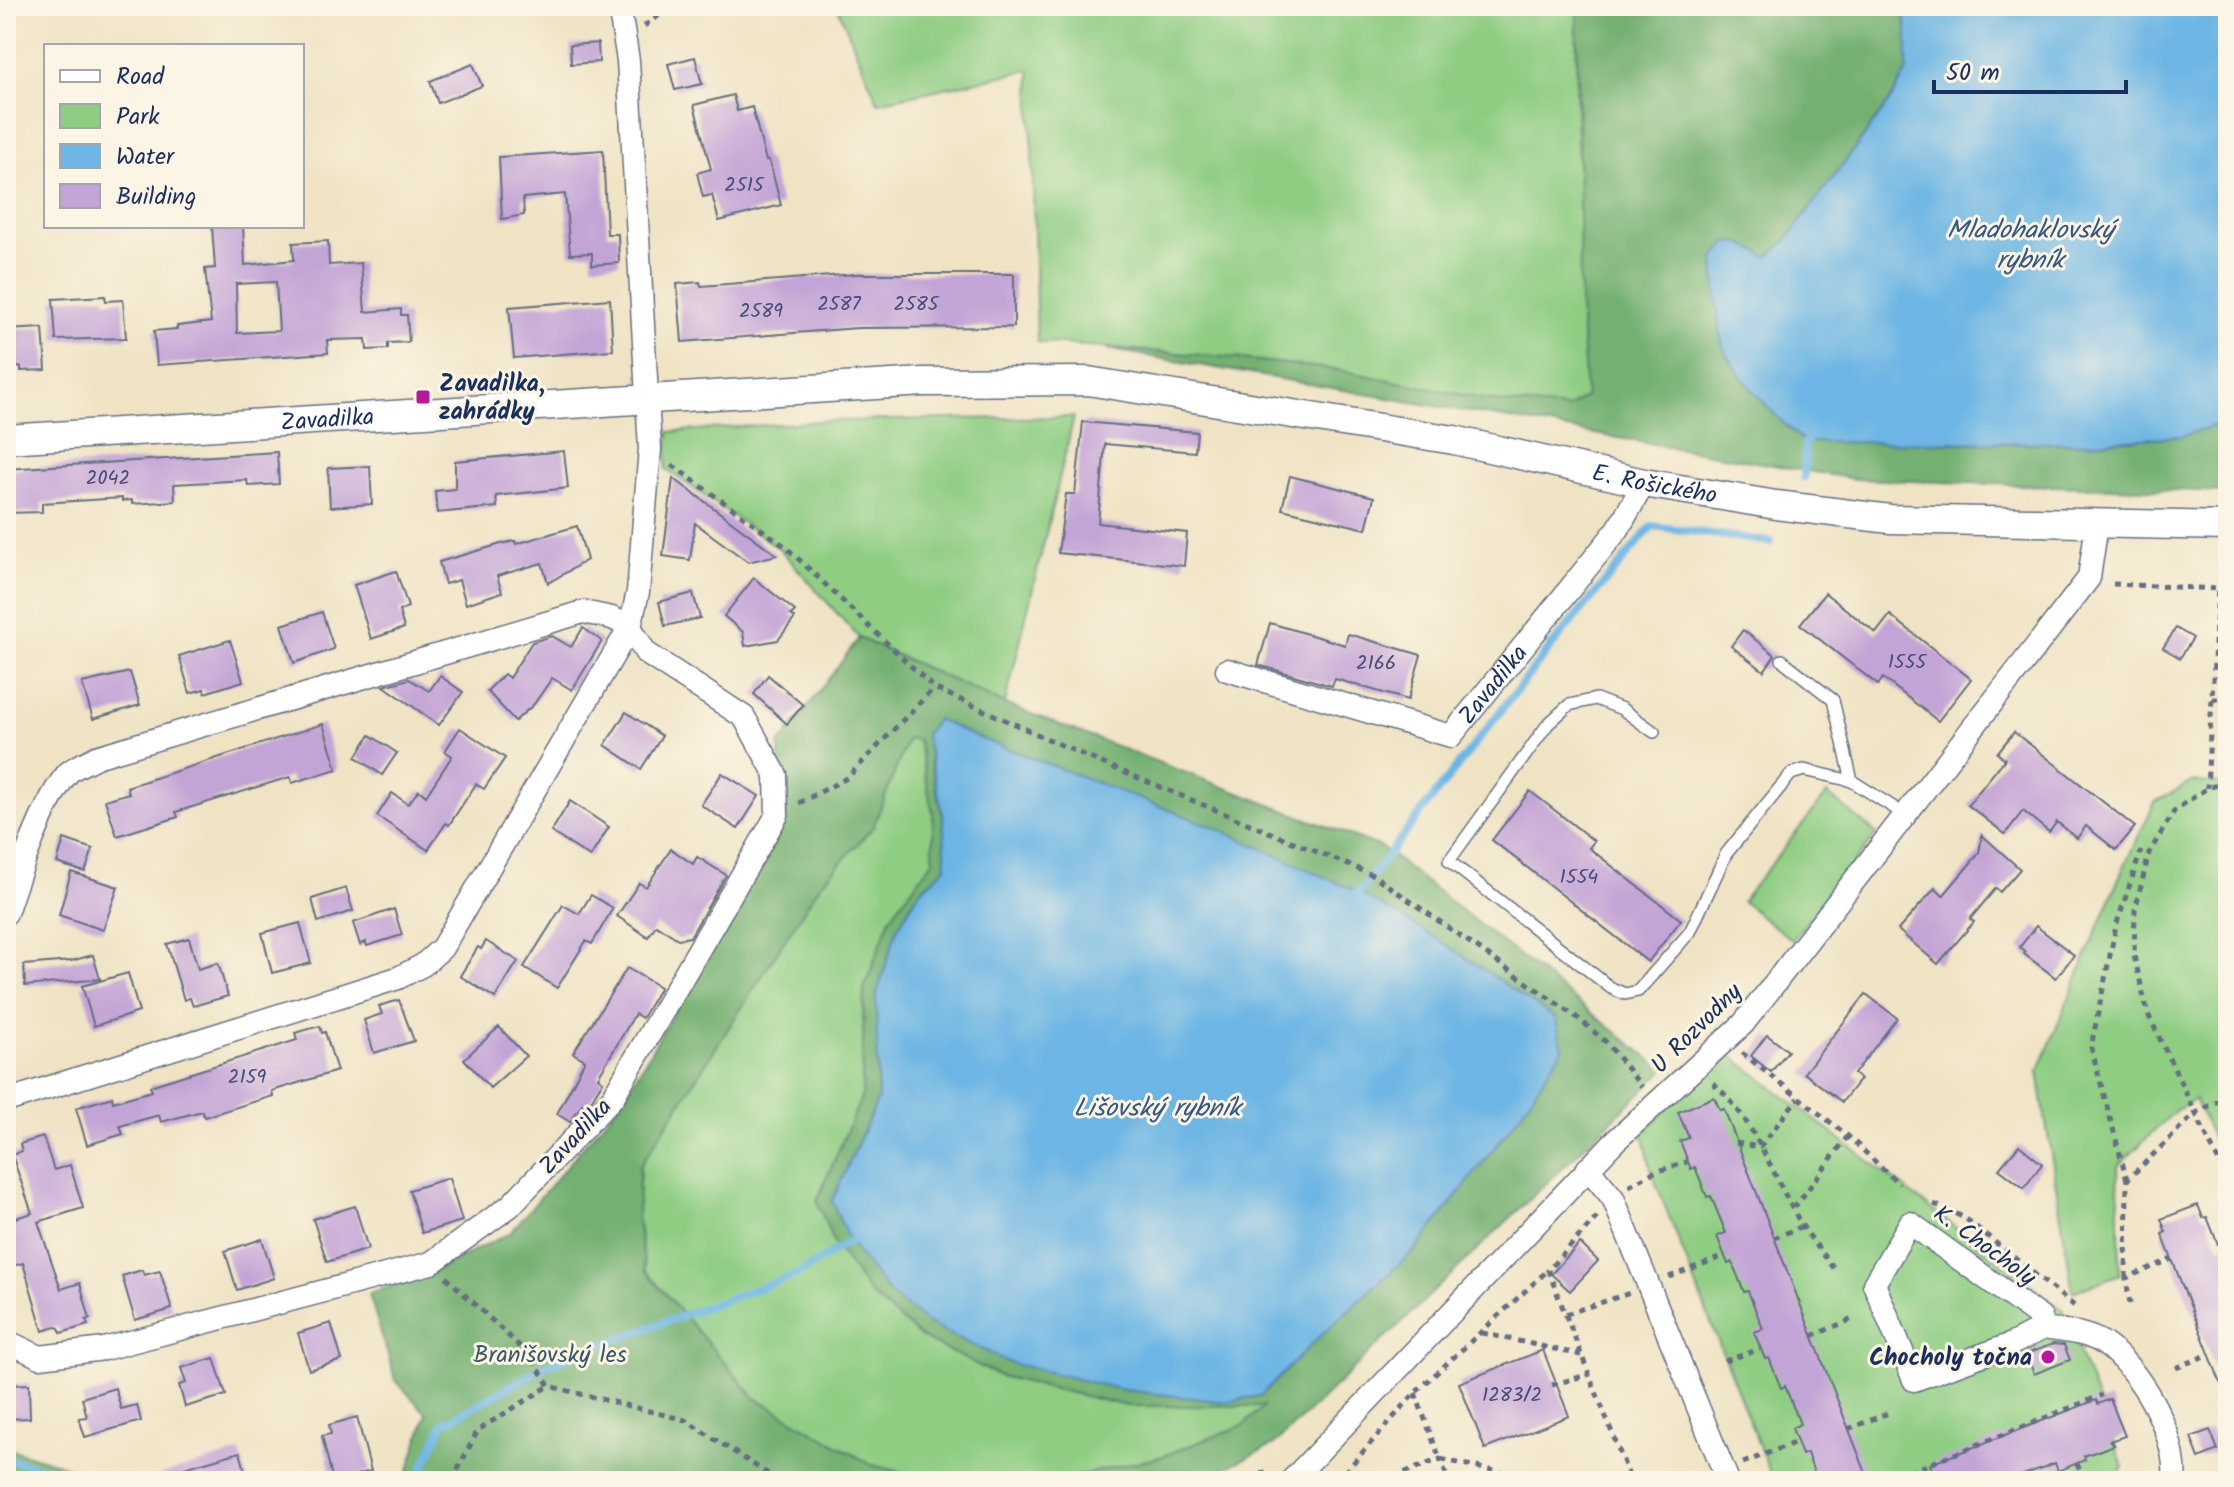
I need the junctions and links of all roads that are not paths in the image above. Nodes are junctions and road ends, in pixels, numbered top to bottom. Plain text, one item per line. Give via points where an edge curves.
1 (619, 6) edge
2 (1088, 381) joint
3 (648, 397) junction
4 (6, 439) edge
5 (1644, 483) junction
6 (2097, 524) junction
7 (2228, 526) edge
8 (630, 627) junction
9 (1782, 660) dead end
10 (1227, 670) dead end
11 (1654, 732) dead end
12 (1852, 781) junction
13 (1907, 816) junction
14 (6, 913) edge
15 (6, 1101) edge
16 (1588, 1168) junction
17 (2043, 1328) junction
18 (6, 1341) edge
19 (1731, 1474) edge
20 (1291, 1481) edge
21 (2174, 1481) edge

1 - 3 street via 626,40
2 - 3 street, Zavadilka via 924,382
2 - 5 street, E. Rošického via 1454,440
3 - 4 street, Zavadilka
3 - 8 street via 650,449 638,592
5 - 6 street, E. Rošického via 1890,519
5 - 10 street, Zavadilka via 1618,529 1451,736
6 - 7 street, E. Rošického
6 - 13 street, U Rozvodny via 2089,578
8 - 14 street via 583,612 96,757 70,771 56,794
8 - 15 street via 442,948 423,965 398,978
8 - 18 street, Zavadilka via 646,653 744,717 776,775 777,815 613,1097 510,1206 431,1263 104,1349 40,1357
9 - 12 lane via 1833,700
11 - 12 lane via 1622,709 1596,699 1569,705 1548,724 1449,861 1625,994 1638,991 1690,932 1726,854 1791,774 1804,770
12 - 13 lane
13 - 16 street, U Rozvodny via 1743,1024
16 - 19 street via 1613,1198
16 - 20 street, U Rozvodny
17 - 17 street, K. Chocholy via 2041,1318 1910,1223 1874,1284 1914,1380
17 - 21 street via 2081,1334 2121,1357 2153,1404 2173,1458

